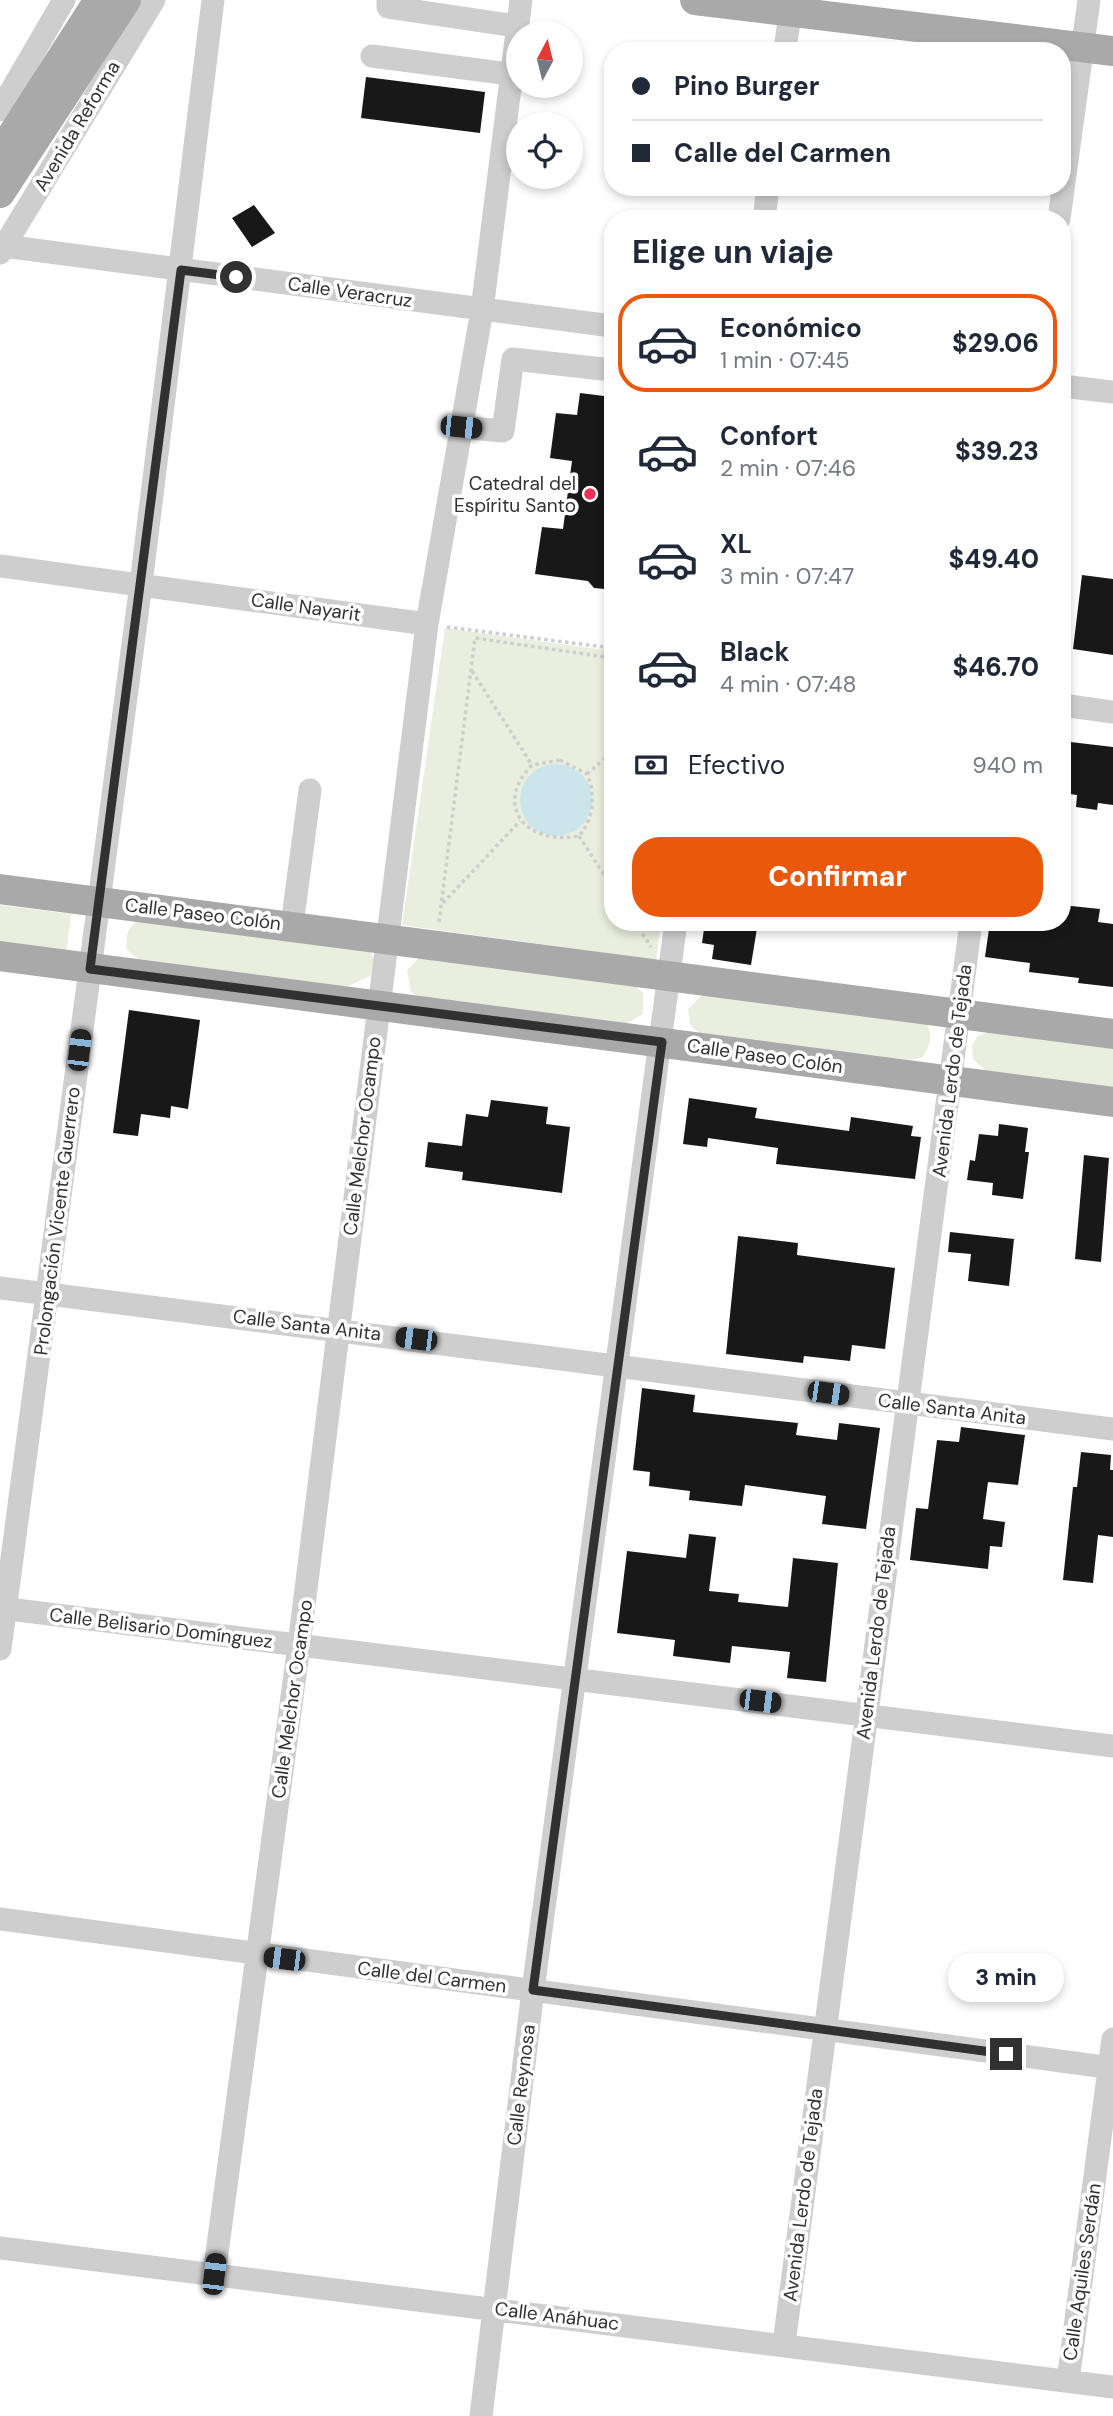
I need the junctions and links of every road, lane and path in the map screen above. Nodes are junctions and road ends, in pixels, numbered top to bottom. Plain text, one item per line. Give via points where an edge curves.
1 (64, 0) edge
2 (99, 0) edge
3 (126, 0) edge
4 (154, 0) edge
5 (213, 0) edge
6 (388, 0) edge
7 (521, 0) edge
8 (695, 0) edge
9 (1089, 0) edge
10 (809, 9) edge
11 (517, 21) edge
12 (506, 25) edge
13 (790, 42) edge
14 (972, 42) edge
15 (1071, 46) edge
16 (1083, 47) junction
17 (1113, 51) edge
18 (372, 56) dead end
19 (506, 73) edge
20 (4, 98) edge
21 (507, 98) edge
22 (1071, 133) edge
23 (0, 154) edge
24 (0, 193) edge
25 (2, 249) edge
26 (181, 270) junction
27 (482, 310) junction
28 (604, 325) edge
29 (604, 369) edge
30 (1071, 387) edge
31 (1113, 393) edge
32 (461, 427) junction
33 (0, 566) edge
34 (141, 584) junction
35 (427, 624) junction
36 (604, 647) edge
37 (604, 657) edge
38 (471, 669) junction
39 (1071, 706) edge
40 (1113, 712) edge
41 (604, 759) edge
42 (532, 765) junction
43 (587, 774) junction
44 (310, 790) dead end
45 (520, 821) junction
46 (579, 836) junction
47 (604, 875) edge
48 (0, 889) edge
49 (98, 901) junction
50 (441, 905) junction
51 (439, 923) dead end
52 (292, 925) junction
53 (641, 931) edge
54 (673, 931) edge
55 (970, 931) edge
56 (388, 939) junction
57 (657, 943) dead end
58 (642, 951) dead end
59 (0, 956) edge
60 (663, 965) junction
61 (90, 969) junction
62 (378, 1004) junction
63 (960, 1014) junction
64 (1113, 1034) edge
65 (662, 1042) junction
66 (951, 1081) junction
67 (1113, 1102) edge
68 (0, 1288) edge
69 (48, 1295) junction
70 (340, 1329) junction
71 (618, 1364) junction
72 (906, 1403) junction
73 (1113, 1429) edge
74 (2, 1609) edge
75 (299, 1645) junction
76 (0, 1649) edge
77 (574, 1678) junction
78 (866, 1714) junction
79 (1113, 1746) edge
80 (0, 1919) edge
81 (256, 1955) junction
82 (533, 1990) junction
83 (825, 2030) junction
84 (1113, 2039) edge
85 (1111, 2068) edge
86 (0, 2248) edge
87 (214, 2274) junction
88 (494, 2309) junction
89 (784, 2344) junction
90 (1068, 2381) junction
91 (1113, 2387) edge
92 (481, 2416) edge

1 - 20 street
2 - 23 main road
3 - 24 main road, Avenida Reforma
4 - 25 street, Avenida Reforma
5 - 26 street, Prolongación Vicente Guerrero
6 - 12 street via 388,7
7 - 11 street, Calle Melchor Ocampo
8 - 10 main road
9 - 16 street
10 - 13 street
10 - 14 main road
15 - 16 main road
16 - 17 main road
16 - 22 street
18 - 19 street
21 - 27 street, Calle Melchor Ocampo
25 - 26 street, Calle Veracruz
26 - 27 street, Calle Veracruz
26 - 34 street, Prolongación Vicente Guerrero
27 - 28 street, Calle Veracruz
27 - 32 street, Calle Melchor Ocampo
29 - 32 street via 513,359 503,431
30 - 31 street
32 - 35 street, Calle Melchor Ocampo
33 - 34 street, Calle Nayarit
34 - 35 street, Calle Nayarit
34 - 49 street, Prolongación Vicente Guerrero
35 - 36 path
35 - 56 street, Calle Melchor Ocampo
37 - 38 path via 475,638
38 - 42 path
38 - 50 path
39 - 40 street
41 - 43 path
42 - 43 path via 560,760
42 - 45 path via 519,784
43 - 46 path via 591,816
44 - 52 street
45 - 46 path via 541,836
45 - 50 path
46 - 47 path
48 - 49 main road, Calle Paseo Colón
49 - 52 main road, Calle Paseo Colón
49 - 61 street, Prolongación Vicente Guerrero
50 - 51 path
52 - 56 main road, Calle Paseo Colón
53 - 60 path
54 - 60 street, Calle Reynosa
55 - 63 street, Avenida Lerdo de Tejada
56 - 60 main road, Calle Paseo Colón
56 - 62 street, Calle Melchor Ocampo
57 - 60 path
58 - 60 path
59 - 61 main road, Calle Paseo Colón
60 - 63 main road, Calle Paseo Colón
60 - 65 street, Calle Reynosa
61 - 62 main road, Calle Paseo Colón
61 - 69 street, Prolongación Vicente Guerrero
62 - 65 main road, Calle Paseo Colón
62 - 70 street, Calle Melchor Ocampo
63 - 64 main road, Calle Paseo Colón
63 - 66 street, Avenida Lerdo de Tejada
65 - 66 main road, Calle Paseo Colón
65 - 71 street, Calle Reynosa
66 - 67 main road, Calle Paseo Colón
66 - 72 street, Avenida Lerdo de Tejada
68 - 69 street, Calle Santa Anita
69 - 70 street, Calle Santa Anita
69 - 74 street, Prolongación Vicente Guerrero
70 - 71 street, Calle Santa Anita
70 - 75 street, Calle Melchor Ocampo
71 - 72 street, Calle Santa Anita
71 - 77 street, Calle Reynosa
72 - 73 street, Calle Santa Anita
72 - 78 street, Avenida Lerdo de Tejada
74 - 75 street, Calle Belisario Domínguez
74 - 76 street, Prolongación Vicente Guerrero
75 - 77 street, Calle Belisario Domínguez
75 - 81 street, Calle Melchor Ocampo
77 - 78 street, Calle Belisario Domínguez
77 - 82 street, Calle Reynosa
78 - 79 street, Calle Belisario Domínguez
78 - 83 street, Avenida Lerdo de Tejada
80 - 81 street, Calle del Carmen
81 - 82 street, Calle del Carmen
81 - 87 street, Calle Melchor Ocampo
82 - 83 street, Calle del Carmen
82 - 88 street, Calle Reynosa
83 - 85 street, Calle del Carmen
83 - 89 street, Avenida Lerdo de Tejada
84 - 85 street, Calle Aquiles Serdán
85 - 90 street, Calle Aquiles Serdán
86 - 87 street, Calle Anáhuac
87 - 88 street, Calle Anáhuac
88 - 89 street, Calle Anáhuac
88 - 92 street, Calle Reynosa
89 - 90 street, Calle Anáhuac
90 - 91 street, Calle Anáhuac

